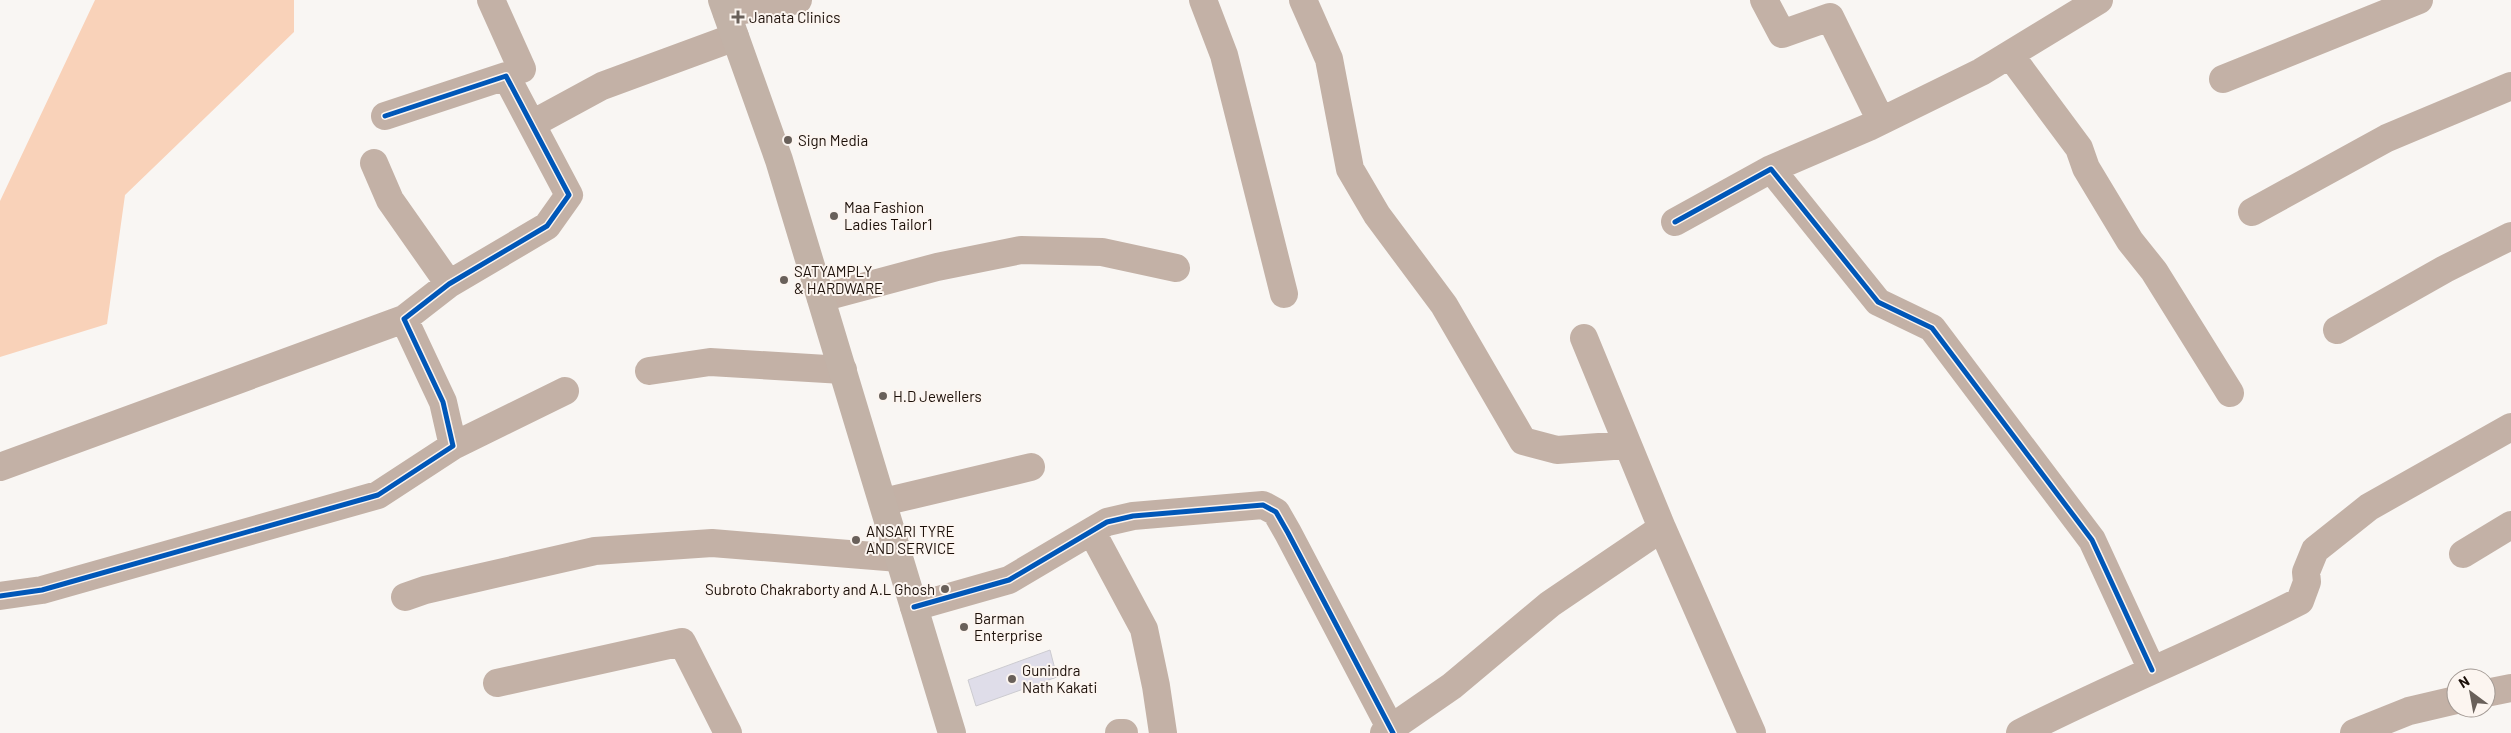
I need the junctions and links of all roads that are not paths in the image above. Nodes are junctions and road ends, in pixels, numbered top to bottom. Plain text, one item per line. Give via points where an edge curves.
1 (491, 0) edge
2 (798, 0) edge
3 (1204, 0) edge
4 (1303, 0) edge
5 (1764, 0) edge
6 (2099, 0) edge
7 (2419, 0) edge
8 (728, 16) edge
9 (2010, 55) junction
10 (522, 69) dead end
11 (2223, 79) dead end
12 (2511, 86) edge
13 (385, 116) dead end
14 (1881, 121) junction
15 (532, 124) junction
16 (374, 162) dead end
17 (1771, 169) junction
18 (2252, 212) dead end
19 (1675, 222) dead end
20 (2511, 236) edge
21 (1176, 268) dead end
22 (449, 284) junction
23 (1284, 294) dead end
24 (821, 298) junction
25 (404, 319) junction
26 (2337, 330) dead end
27 (1584, 338) dead end
28 (843, 370) junction
29 (649, 371) dead end
30 (566, 391) dead end
31 (2230, 393) dead end
32 (2511, 427) edge
33 (1627, 445) junction
34 (453, 446) junction
35 (1031, 467) dead end
36 (0, 468) edge
37 (883, 502) junction
38 (2511, 525) edge
39 (1662, 528) junction
40 (1092, 532) junction
41 (2463, 554) dead end
42 (899, 558) junction
43 (0, 596) edge
44 (405, 597) dead end
45 (914, 607) junction
46 (2152, 670) junction
47 (496, 683) dead end
48 (2511, 688) edge
49 (2496, 691) edge
50 (2446, 702) edge
51 (1389, 732) edge
52 (728, 733) edge
53 (952, 733) edge
54 (1120, 733) edge
55 (1124, 733) edge
56 (1163, 733) edge
57 (1752, 733) edge
58 (2020, 733) edge
59 (2354, 733) edge

1 - 10 street
2 - 8 street
3 - 23 street via 1224,55
4 - 33 street via 1329,59 1350,169 1377,215 1444,305 1524,441 1557,450
5 - 14 street via 1782,34 1830,17
6 - 9 street
7 - 11 street
8 - 15 street
8 - 24 main road via 779,160
9 - 14 street
9 - 31 street via 2079,148 2086,168 2130,241 2154,271
12 - 18 street via 2387,138
13 - 15 street via 506,76
14 - 17 street
15 - 22 street via 569,195 547,226
16 - 22 street via 390,200
17 - 19 street
17 - 46 street via 1878,302 1932,328 2092,540
20 - 26 street
21 - 24 street via 1102,252 1021,250 937,266
22 - 25 street
24 - 28 main road
25 - 34 street via 443,402
25 - 36 street
27 - 33 street
28 - 29 street via 710,362
28 - 37 main road
30 - 34 street
32 - 46 street via 2369,507 2315,550 2300,601
33 - 39 street
34 - 43 street via 378,495 42,590
35 - 37 street
37 - 42 main road
38 - 41 street
39 - 51 street via 1550,604 1452,686
39 - 57 street
40 - 45 street via 1009,580
40 - 51 street via 1107,522 1133,516 1264,505 1276,512
40 - 56 street via 1144,629
42 - 44 street via 712,543 595,551
42 - 45 main road
45 - 53 main road
46 - 58 street
47 - 52 street via 682,642
48 - 49 street
50 - 59 street via 2409,711
54 - 55 street

